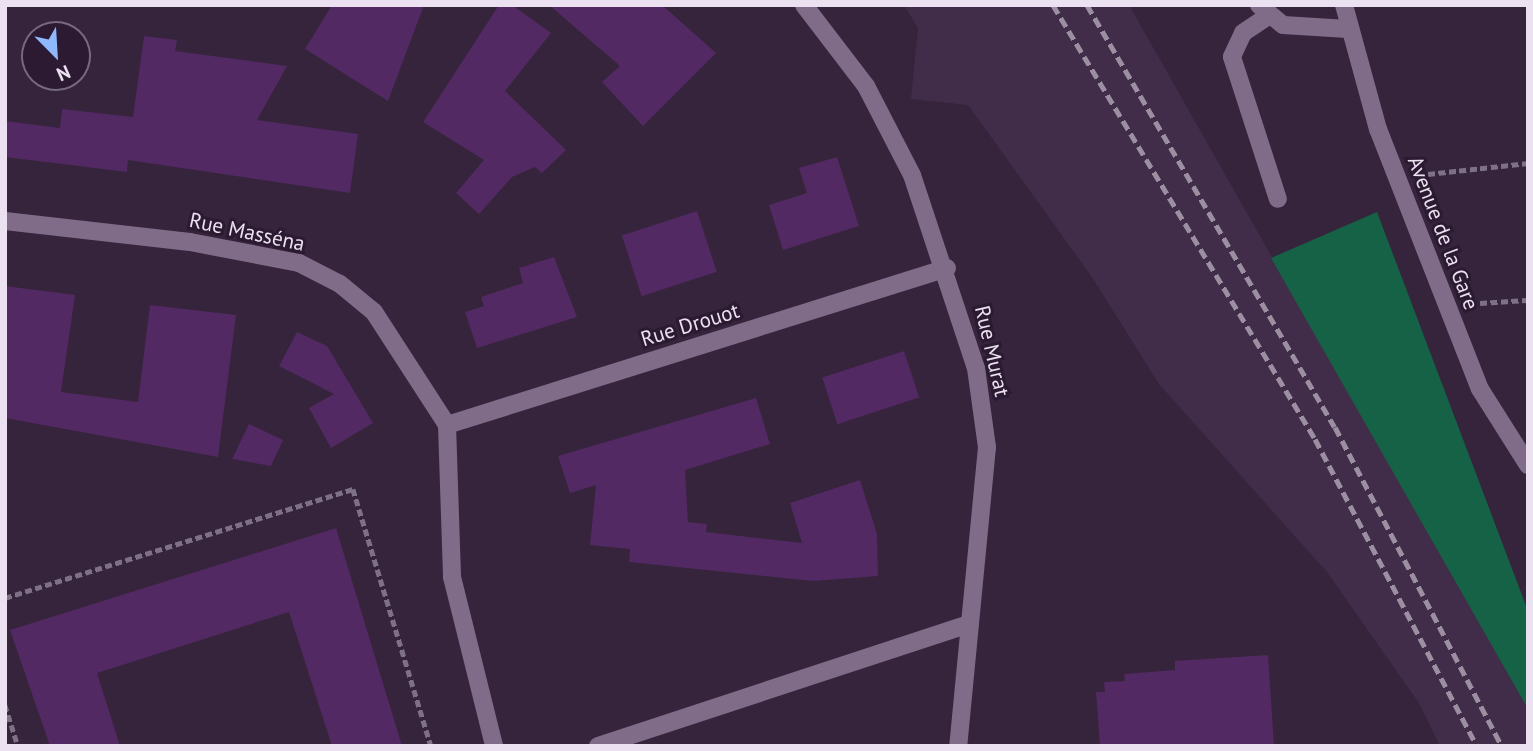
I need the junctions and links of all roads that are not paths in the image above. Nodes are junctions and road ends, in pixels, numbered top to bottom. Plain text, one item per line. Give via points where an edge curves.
1 (804, 5) edge
2 (1344, 5) edge
3 (1264, 11) edge
4 (1348, 29) junction
5 (1278, 199) dead end
6 (5, 221) edge
7 (947, 268) junction
8 (447, 425) junction
9 (1528, 464) edge
10 (969, 624) junction
11 (494, 746) edge
12 (598, 746) edge
13 (958, 746) edge

1 - 7 street, Rue Murat via 866,86 912,175
2 - 4 street, Avenue de la Gare
3 - 4 street via 1311,30
3 - 5 street via 1243,33 1232,57
4 - 9 street, Avenue de la Gare via 1397,177 1448,306 1496,422
6 - 8 street, Rue Masséna via 190,242 299,263 340,284 374,312
7 - 8 street, Rue Drouot
7 - 10 street, Rue Murat via 976,368 987,447
8 - 11 street via 452,577
10 - 12 street
10 - 13 street, Rue Murat

